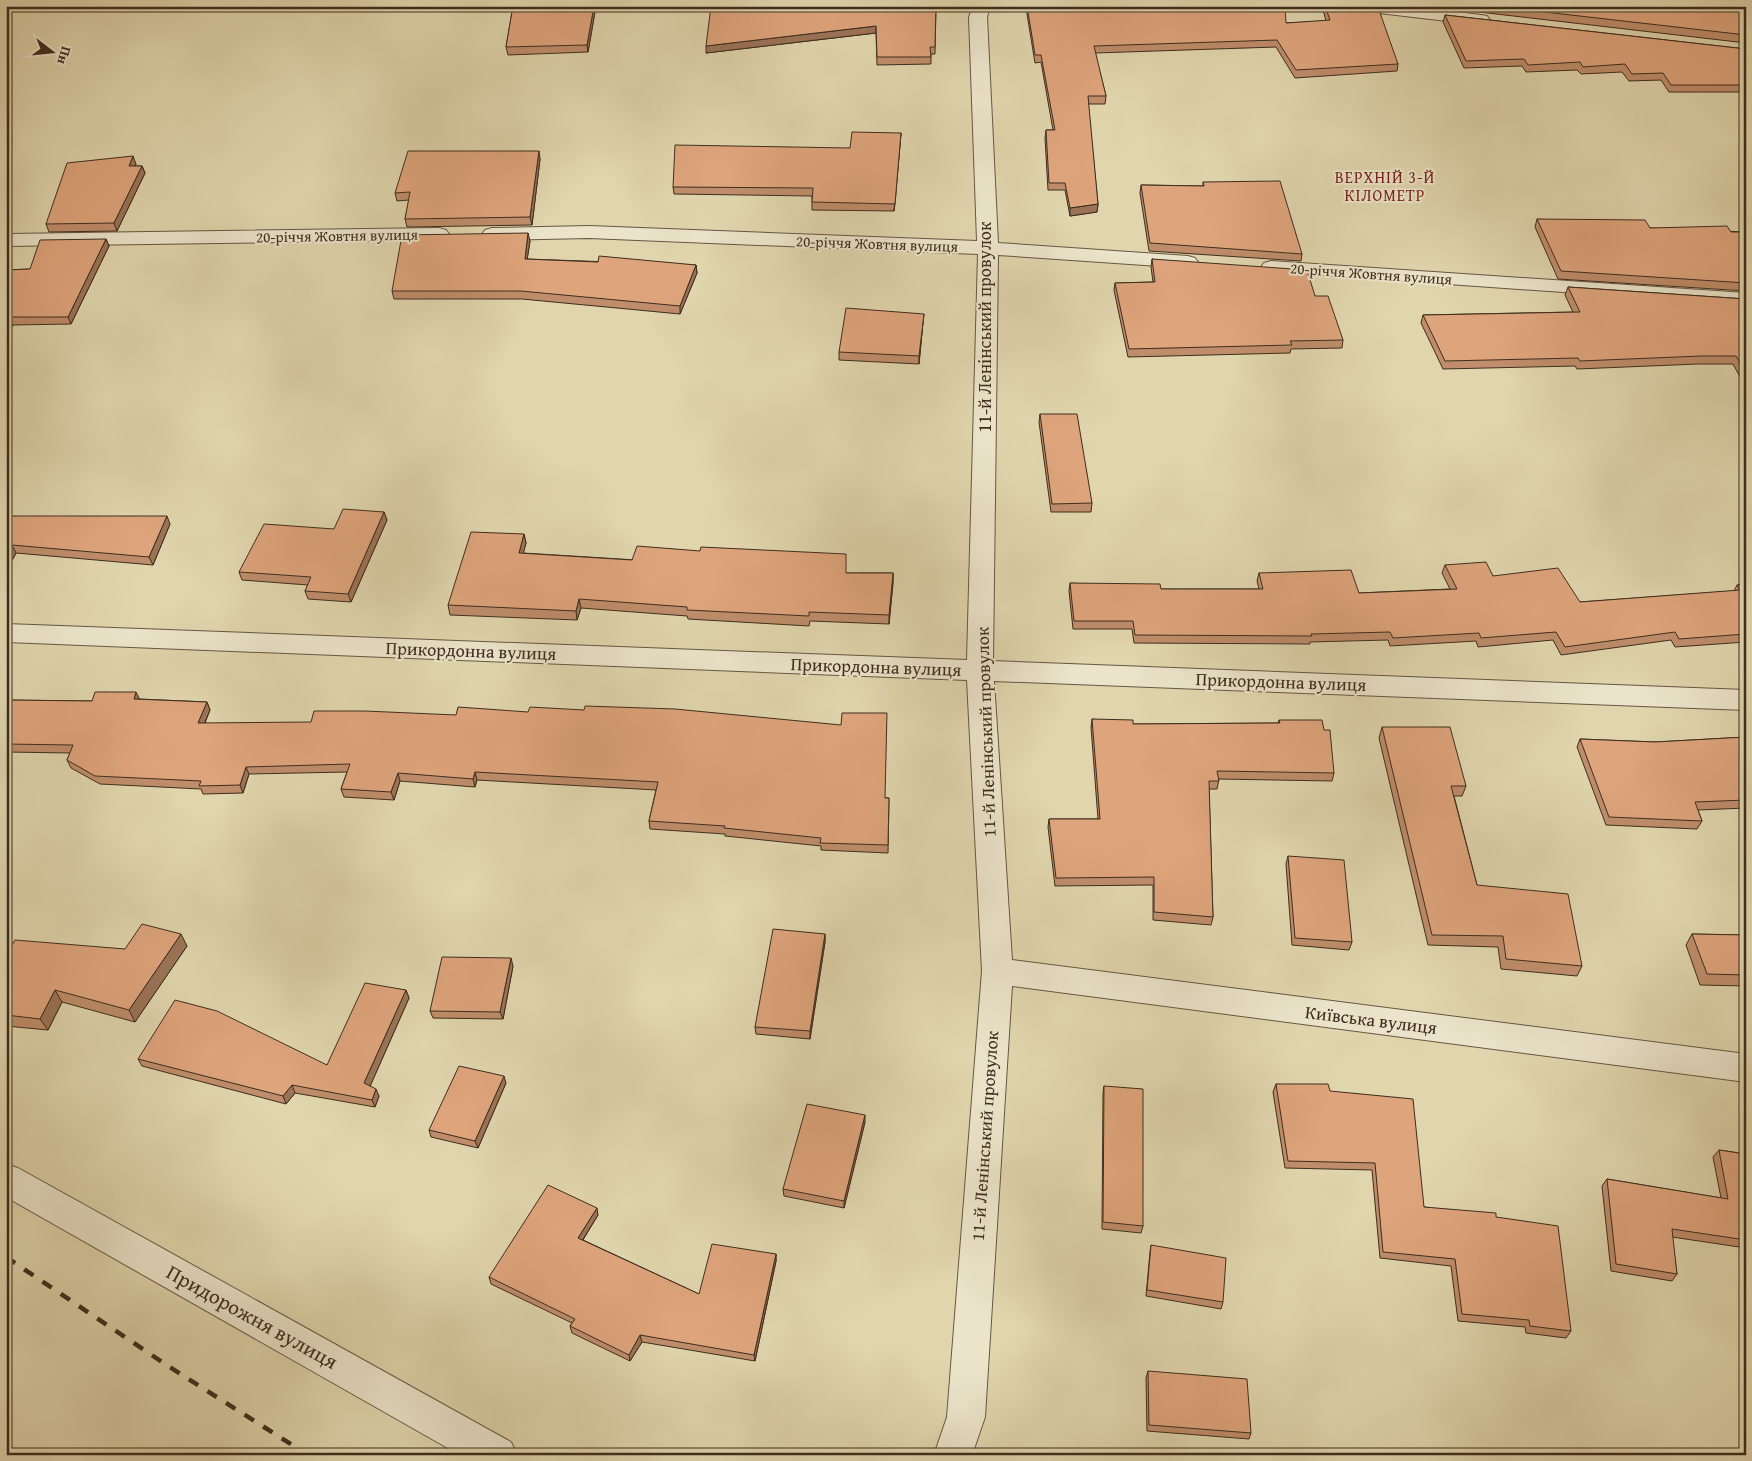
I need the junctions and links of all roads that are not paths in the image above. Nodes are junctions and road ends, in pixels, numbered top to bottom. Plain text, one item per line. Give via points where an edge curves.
1 (982, 6) edge
2 (1362, 6) edge
3 (1500, 22) edge
4 (6, 240) edge
5 (988, 248) junction
6 (1207, 263) edge
7 (1247, 266) edge
8 (1746, 299) edge
9 (6, 633) edge
10 (980, 671) junction
11 (1746, 700) edge
12 (997, 971) junction
13 (1746, 1068) edge
14 (6, 1179) edge
15 (498, 1455) edge
16 (953, 1455) edge

1 - 5 street, 11-й Ленінський провулок via 978,17
2 - 3 street
4 - 5 street, 20-річчя Жовтня вулиця via 589,232
5 - 6 street, 20-річчя Жовтня вулиця
5 - 10 street, 11-й Ленінський провулок
7 - 8 street, 20-річчя Жовтня вулиця
9 - 10 street, Прикордонна вулиця
10 - 11 street, Прикордонна вулиця
10 - 12 street, 11-й Ленінський провулок
12 - 13 street, Київська вулиця
12 - 16 street, 11-й Ленінський провулок via 966,1417
14 - 15 street, Придорожня вулиця

